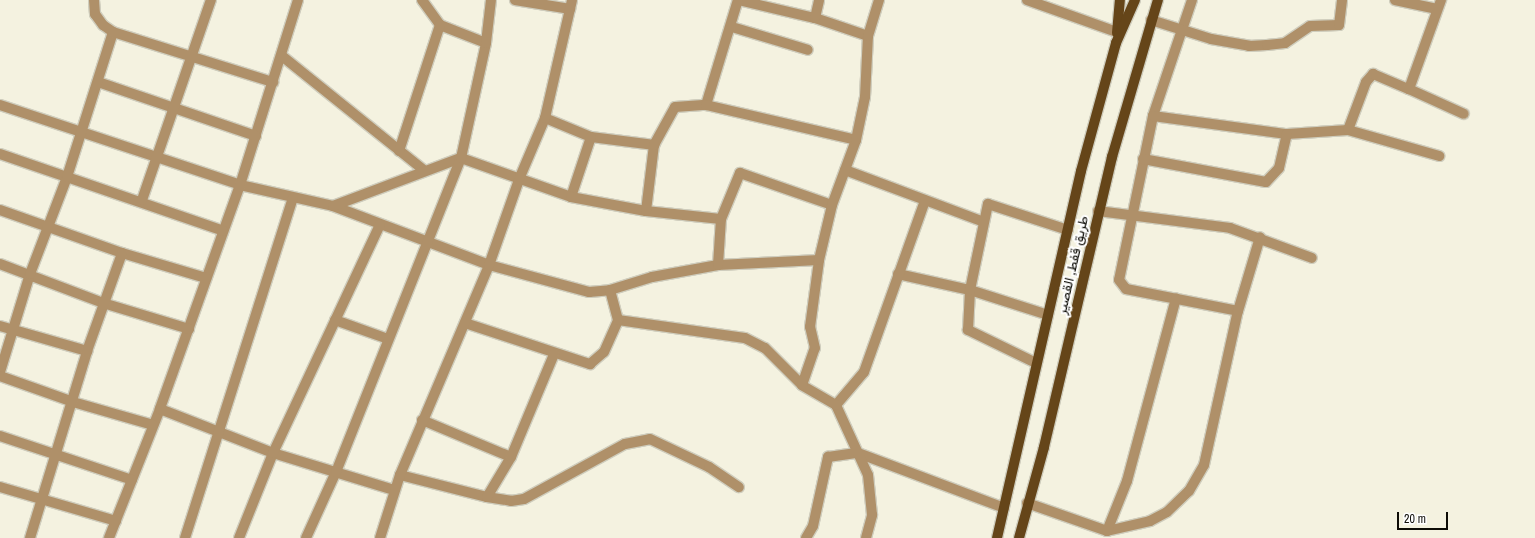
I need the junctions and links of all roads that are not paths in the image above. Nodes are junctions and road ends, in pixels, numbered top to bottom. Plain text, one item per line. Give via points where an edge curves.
1 (94, 0) edge
2 (211, 0) edge
3 (298, 0) edge
4 (422, 0) edge
5 (491, 0) edge
6 (515, 0) edge
7 (738, 0) edge
8 (819, 0) edge
9 (879, 0) edge
10 (1027, 0) edge
11 (1120, 0) edge
12 (1135, 0) edge
13 (1158, 0) edge
14 (1192, 0) edge
15 (1342, 0) edge
16 (1395, 0) edge
17 (571, 4) edge
18 (1439, 5) edge
19 (815, 18) junction
20 (1151, 20) junction
21 (440, 25) junction
22 (732, 27) junction
23 (1181, 30) junction
24 (113, 32) junction
25 (1117, 32) junction
26 (868, 36) junction
27 (486, 43) junction
28 (1116, 43) junction
29 (808, 50) dead end
30 (194, 56) junction
31 (282, 56) junction
32 (98, 82) junction
33 (273, 82) junction
34 (1409, 89) junction
35 (706, 104) junction
36 (0, 106) edge
37 (174, 107) junction
38 (1464, 114) dead end
39 (1153, 116) junction
40 (545, 118) junction
41 (1348, 130) junction
42 (82, 132) junction
43 (1287, 134) junction
44 (256, 136) junction
45 (592, 137) junction
46 (856, 140) junction
47 (654, 145) junction
48 (399, 150) junction
49 (0, 154) edge
50 (1439, 156) dead end
51 (156, 157) junction
52 (461, 158) junction
53 (1143, 159) junction
54 (424, 170) junction
55 (846, 170) junction
56 (67, 177) junction
57 (520, 177) junction
58 (240, 185) junction
59 (571, 197) junction
60 (293, 198) junction
61 (142, 200) junction
62 (925, 201) junction
63 (832, 205) junction
64 (333, 206) junction
65 (0, 210) edge
66 (646, 211) junction
67 (1098, 211) junction
68 (1132, 216) junction
69 (721, 219) junction
70 (984, 222) junction
71 (380, 225) junction
72 (48, 228) junction
73 (1068, 230) junction
74 (223, 231) junction
75 (1260, 237) junction
76 (427, 240) junction
77 (122, 253) junction
78 (1312, 258) dead end
79 (819, 260) junction
80 (0, 264) edge
81 (489, 265) junction
82 (718, 265) junction
83 (30, 274) junction
84 (898, 274) junction
85 (206, 278) junction
86 (610, 290) junction
87 (970, 290) junction
88 (1176, 298) junction
89 (103, 303) junction
90 (1238, 310) junction
91 (1048, 315) junction
92 (335, 320) junction
93 (618, 320) junction
94 (465, 323) junction
95 (0, 326) edge
96 (12, 329) junction
97 (189, 329) junction
98 (388, 339) junction
99 (87, 352) junction
100 (554, 354) junction
101 (1036, 363) junction
102 (0, 372) edge
103 (0, 376) edge
104 (802, 385) junction
105 (73, 402) junction
106 (836, 405) junction
107 (160, 409) junction
108 (422, 420) junction
109 (153, 425) junction
110 (220, 431) junction
111 (0, 436) edge
112 (57, 453) junction
113 (273, 453) junction
114 (858, 453) junction
115 (511, 457) junction
116 (336, 472) junction
117 (400, 475) junction
118 (132, 480) junction
119 (0, 487) edge
120 (739, 487) dead end
121 (394, 490) junction
122 (488, 497) junction
123 (44, 498) junction
124 (1027, 503) junction
125 (1004, 508) junction
126 (116, 521) junction
127 (1107, 531) junction
128 (30, 538) edge
129 (109, 538) edge
130 (185, 538) edge
131 (239, 538) edge
132 (306, 538) edge
133 (380, 538) edge
134 (806, 538) edge
135 (866, 538) edge
136 (998, 538) edge
137 (1019, 538) edge

1 - 24 street via 95,14 103,25
2 - 30 street
3 - 31 street
4 - 21 street
5 - 27 street
6 - 17 street
7 - 19 street
7 - 22 street
8 - 19 street
9 - 26 street
10 - 25 street
11 - 25 main road, طريق قفط, القصير
12 - 28 main road, طريق قفط, القصير
13 - 20 main road, طريق قفط, القصير
14 - 23 street
15 - 23 street via 1339,25 1310,26 1285,43 1249,46
16 - 18 street
17 - 40 street
18 - 34 street
19 - 26 street
20 - 23 street
20 - 67 main road, طريق قفط, القصير
21 - 27 street
21 - 48 street
22 - 29 street
22 - 35 street
23 - 39 street
24 - 30 street
24 - 32 street
25 - 28 main road, طريق قفط, القصير
26 - 46 street via 865,97
27 - 52 street
28 - 73 main road, طريق قفط, القصير
30 - 33 street
30 - 37 street
31 - 33 street
31 - 48 street
32 - 37 street
32 - 42 street
33 - 44 street
34 - 38 street
34 - 41 street via 1373,74 1366,82
35 - 46 street
35 - 47 street via 675,107
36 - 42 street
37 - 44 street
37 - 51 street
39 - 43 street
39 - 53 street
40 - 45 street
40 - 57 street
41 - 43 street
41 - 50 street
42 - 51 street
42 - 56 street
43 - 53 street via 1279,168 1266,182
44 - 58 street
45 - 47 street
45 - 59 street
46 - 55 street
47 - 66 street
48 - 54 street
49 - 56 street
51 - 58 street
51 - 61 street
52 - 54 street
52 - 57 street
52 - 76 street
53 - 68 street
54 - 64 street
55 - 62 street
55 - 63 street
56 - 61 street
56 - 72 street
57 - 59 street
57 - 81 street
58 - 60 street
58 - 74 street
59 - 66 street
60 - 64 street
60 - 110 street
61 - 74 street
62 - 70 street
62 - 84 street
63 - 69 street via 740,173
63 - 79 street
64 - 71 street
65 - 72 street
66 - 69 street
67 - 68 street
67 - 124 main road, طريق قفط, القصير via 1044,447
68 - 75 street via 1230,228
68 - 88 street via 1120,272 1121,286
69 - 82 street
70 - 73 street via 988,204
70 - 87 street
71 - 76 street
71 - 92 street
72 - 77 street
72 - 83 street
73 - 91 main road, طريق قفط, القصير
74 - 85 street
75 - 78 street
75 - 90 street
76 - 81 street
76 - 98 street
77 - 85 street
77 - 89 street
79 - 82 street
79 - 104 street via 810,327 815,348
80 - 83 street
81 - 86 street via 570,289
81 - 94 street
82 - 86 street via 652,277
83 - 89 street
83 - 96 street
84 - 87 street
84 - 106 street via 864,372
85 - 97 street
86 - 93 street
87 - 91 street
87 - 101 street via 968,330
88 - 90 street
88 - 127 street via 1127,481
89 - 97 street
89 - 99 street
90 - 127 street via 1204,465 1189,491 1167,512 1150,521
91 - 101 main road, طريق قفط, القصير
92 - 98 street
92 - 113 street
93 - 100 street via 604,352 590,364
93 - 104 street via 722,332 744,338 765,348
94 - 100 street
94 - 108 street
95 - 96 street
96 - 99 street
96 - 102 street
97 - 107 street
98 - 116 street
99 - 105 street
100 - 115 street
101 - 125 main road, طريق قفط, القصير
103 - 105 street
104 - 106 street
105 - 109 street
105 - 112 street
106 - 114 street
107 - 109 street
107 - 110 street
108 - 115 street
108 - 117 street
109 - 118 street
110 - 113 street
110 - 130 street
111 - 112 street
112 - 118 street
112 - 123 street
113 - 116 street
113 - 131 street
114 - 125 street
114 - 134 street via 826,458 813,526
114 - 135 street via 868,475 872,497 872,515
115 - 122 street
116 - 121 street
116 - 132 street
117 - 121 street
117 - 122 street
118 - 126 street
119 - 123 street
120 - 122 street via 702,464 650,439 640,439 538,494 510,501
121 - 133 street
123 - 126 street
123 - 128 street
124 - 127 street
124 - 137 main road, طريق قفط, القصير
125 - 136 main road, طريق قفط, القصير
126 - 129 street

